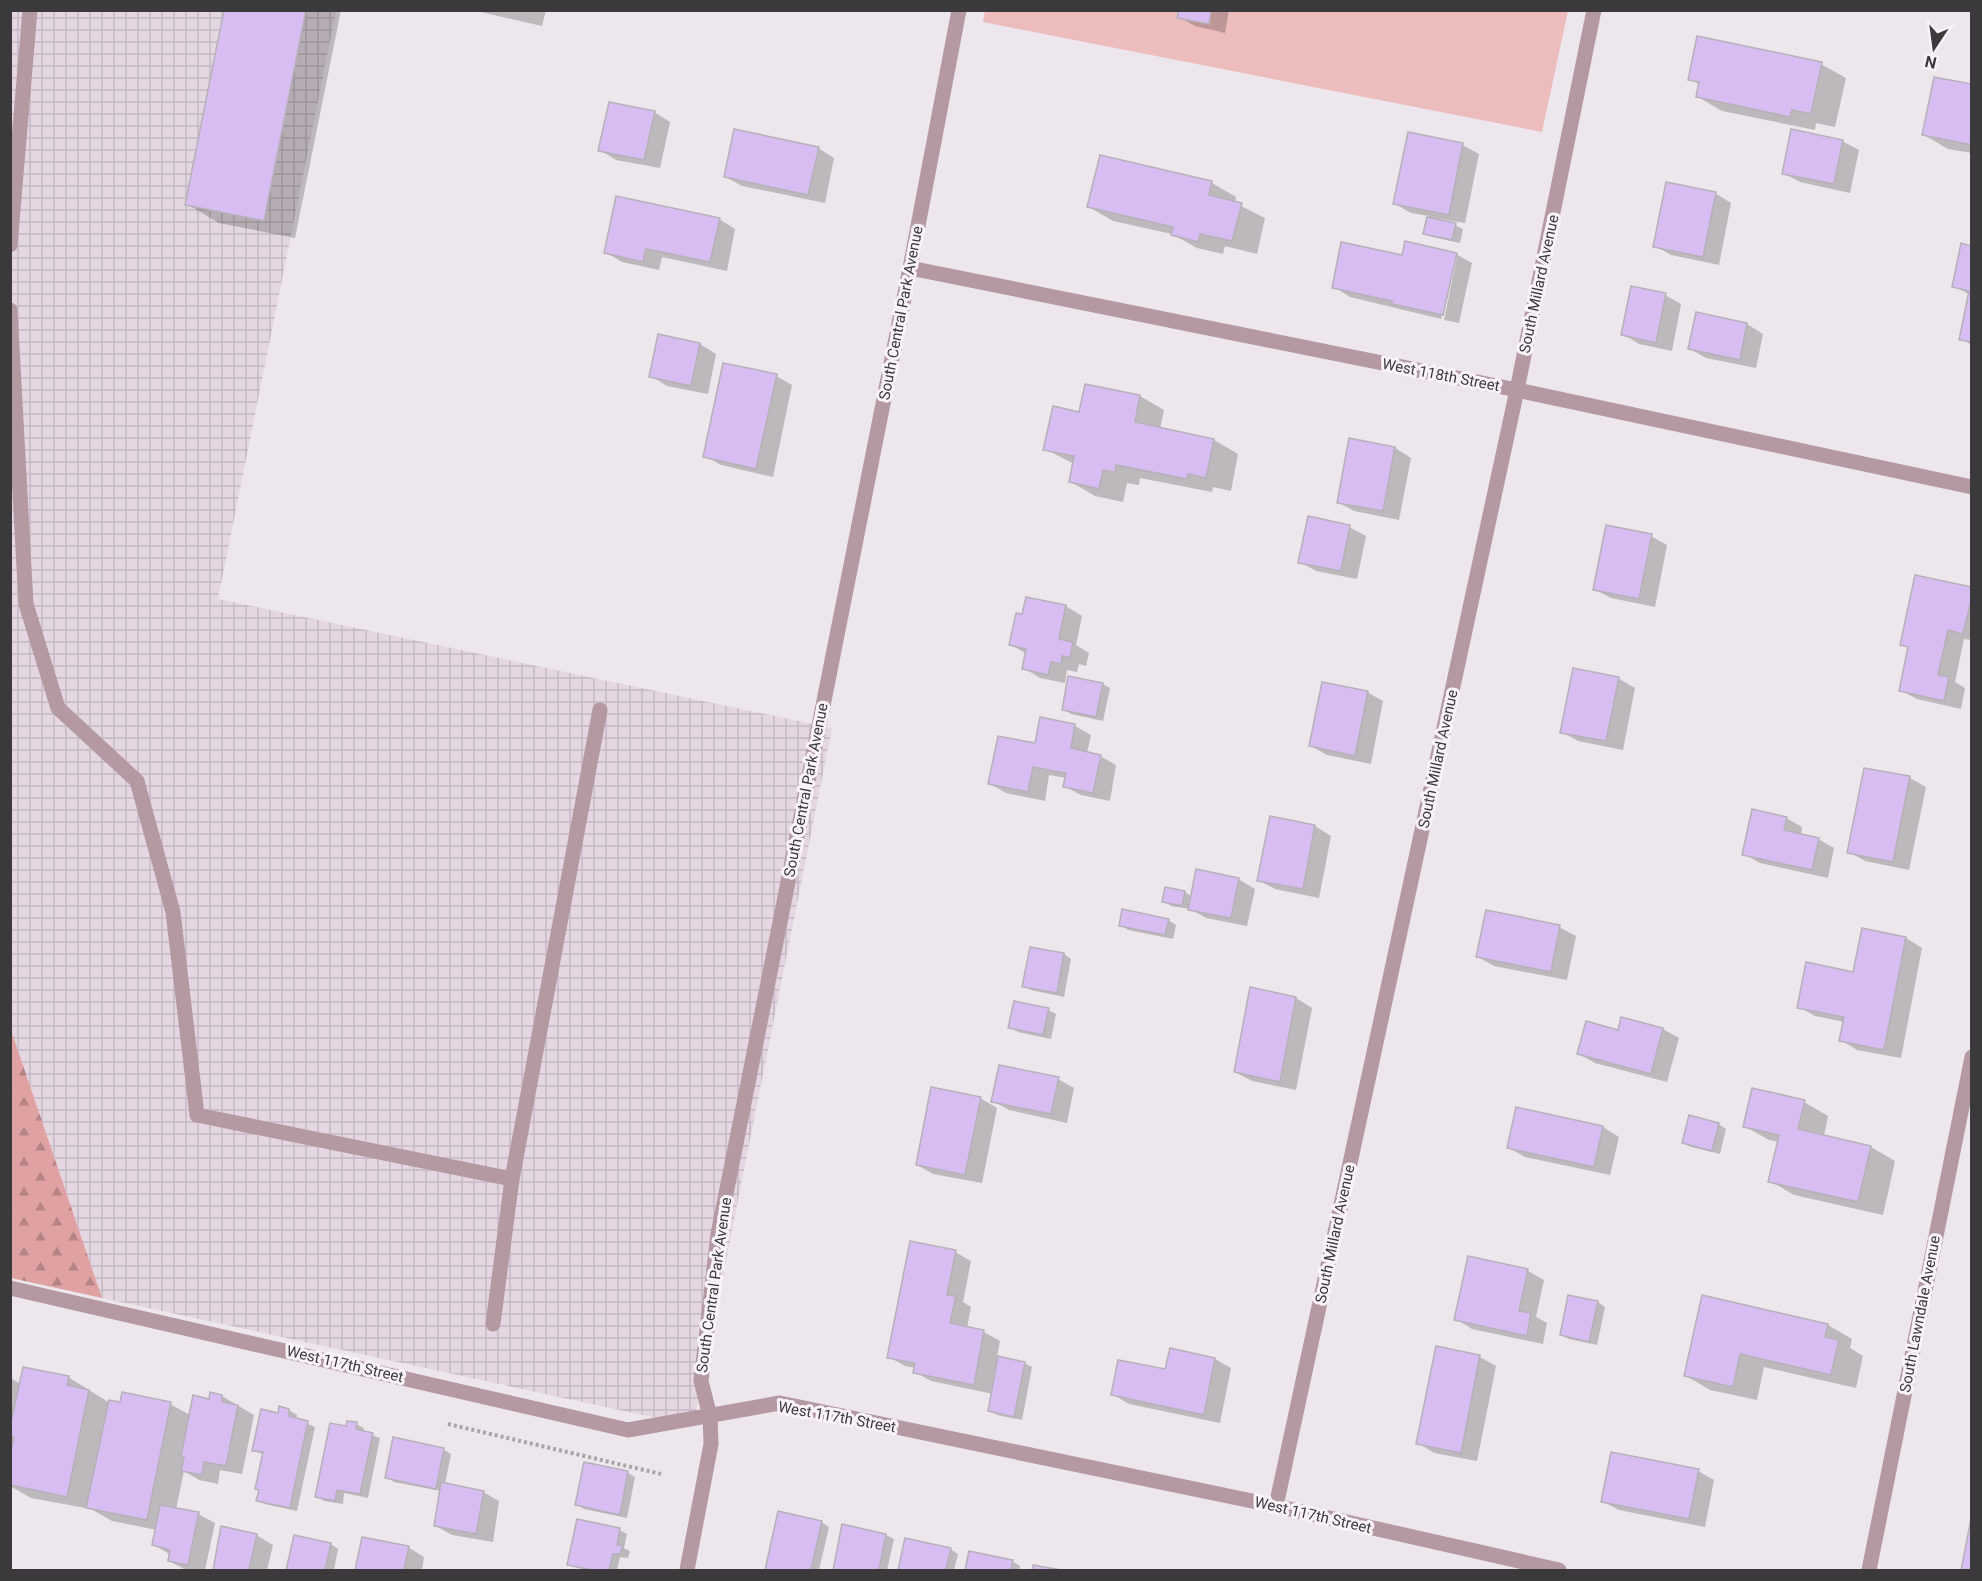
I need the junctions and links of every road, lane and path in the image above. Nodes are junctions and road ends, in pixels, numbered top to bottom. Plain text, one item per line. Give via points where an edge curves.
1 (30, 10) edge
2 (959, 10) edge
3 (1594, 10) edge
4 (10, 244) edge
5 (910, 268) junction
6 (10, 310) edge
7 (1517, 390) junction
8 (1971, 487) edge
9 (600, 710) dead end
10 (1971, 1057) edge
11 (512, 1179) junction
12 (10, 1288) edge
13 (493, 1324) dead end
14 (710, 1416) junction
15 (448, 1424) dead end
16 (661, 1474) dead end
17 (1276, 1506) junction
18 (687, 1570) edge
19 (1559, 1570) edge
20 (1869, 1570) edge

1 - 4 street
2 - 5 street, South Central Park Avenue
3 - 7 street, South Millard Avenue
5 - 7 street, West 118th Street
5 - 14 street, South Central Park Avenue via 718,1234 701,1381
6 - 11 street via 26,604 58,708 137,781 172,912 197,1115
7 - 8 street, West 118th Street
7 - 17 street, South Millard Avenue
9 - 11 street
10 - 20 street, South Lawndale Avenue
11 - 13 street
12 - 14 street, West 117th Street via 628,1431
14 - 17 street, West 117th Street via 780,1404
14 - 18 street, South Central Park Avenue via 711,1444
15 - 16 path
17 - 19 street, West 117th Street

